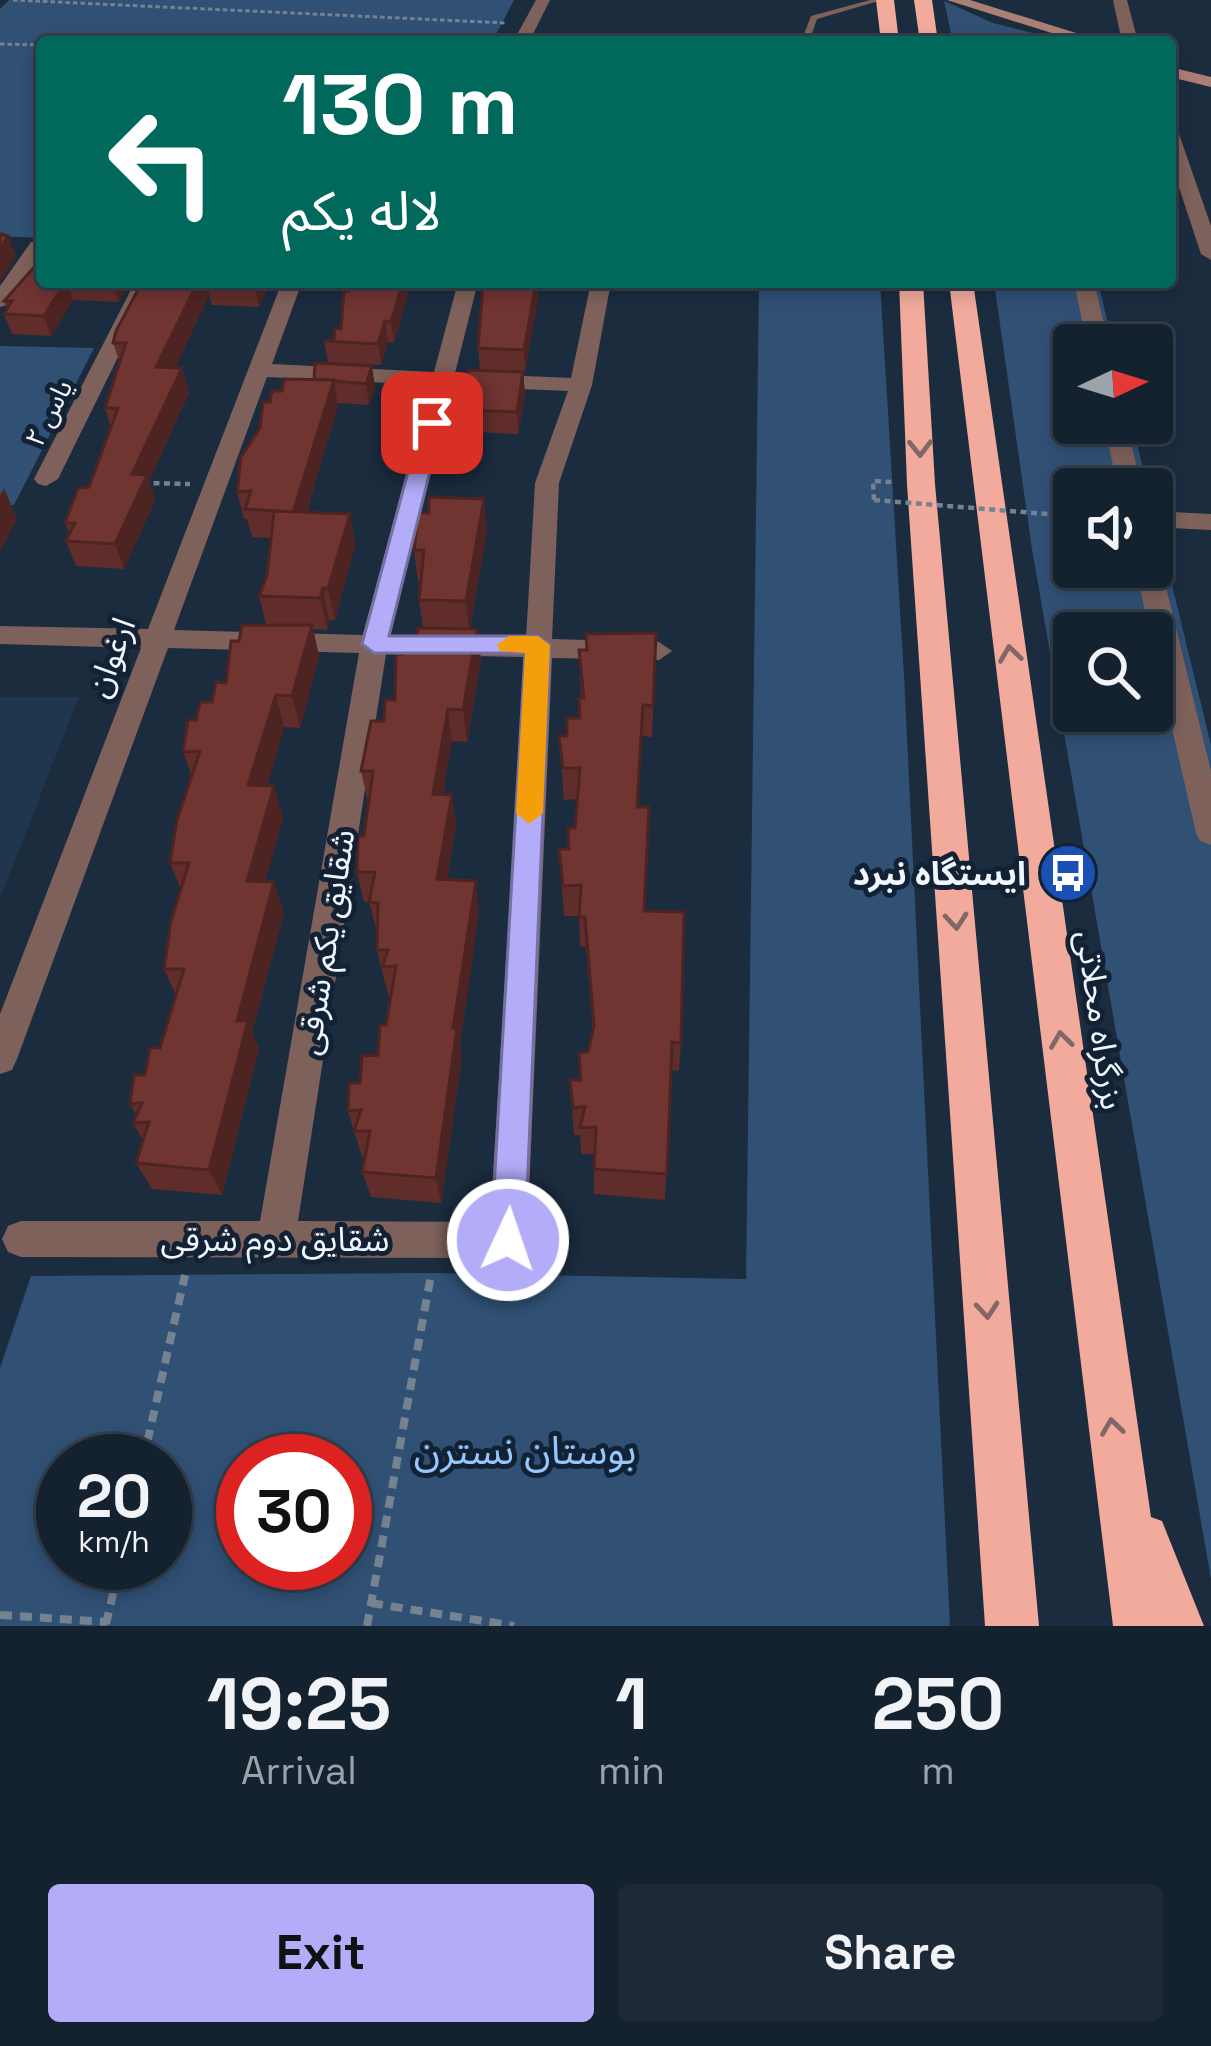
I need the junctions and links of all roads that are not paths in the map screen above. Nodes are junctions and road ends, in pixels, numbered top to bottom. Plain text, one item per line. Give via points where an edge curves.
1 (543, 0) edge
2 (881, 0) edge
3 (923, 0) edge
4 (954, 0) edge
5 (1120, 0) edge
6 (524, 36) edge
7 (807, 36) edge
8 (889, 36) edge
9 (928, 36) edge
10 (1077, 36) edge
11 (1129, 36) edge
12 (1176, 61) edge
13 (1211, 70) edge
14 (1176, 73) edge
15 (1211, 82) edge
16 (1176, 152) edge
17 (33, 246) edge
18 (1211, 254) edge
19 (142, 288) edge
20 (290, 288) edge
21 (466, 288) edge
22 (600, 288) edge
23 (912, 288) edge
24 (913, 288) edge
25 (1085, 288) edge
26 (962, 289) edge
27 (0, 302) edge
28 (1093, 324) edge
29 (260, 370) junction
30 (443, 378) junction
31 (946, 380) junction
32 (581, 385) junction
33 (46, 479) dead end
34 (1173, 520) edge
35 (1211, 522) edge
36 (1153, 588) edge
37 (0, 635) edge
38 (154, 640) junction
39 (374, 644) junction
40 (538, 645) junction
41 (659, 651) edge
42 (1211, 833) edge
43 (0, 1059) edge
44 (21, 1239) dead end
45 (276, 1240) junction
46 (1120, 1483) junction
47 (1012, 1626) edge
48 (1140, 1626) edge
49 (1177, 1626) edge

1 - 6 street
2 - 7 lane via 814,18
2 - 8 highway
3 - 9 highway
4 - 10 street
5 - 11 street
12 - 13 street
14 - 15 street
16 - 18 street
17 - 27 street
19 - 33 street, یاس ۲
20 - 29 street, ارغوان
21 - 30 street, شقایق یکم شرقی
22 - 32 street
23 - 31 highway, بزرگراه محلاتی
24 - 26 highway via 927,305 942,307
25 - 28 street
26 - 31 highway, بزرگراه محلاتی
29 - 30 street
29 - 38 street, ارغوان
30 - 32 street
30 - 39 street, شقایق یکم شرقی
46 -> 31 highway, بزرگراه محلاتی
31 -> 47 highway, بزرگراه محلاتی via 921,484
32 - 40 street via 547,483
34 - 35 street
36 - 42 street
37 - 38 street
38 - 39 street
38 - 43 street, ارغوان
39 - 40 street
39 - 45 street, شقایق یکم شرقی
40 - 41 street
40 - 45 street, شقایق دوم شرقی via 508,1240
44 - 45 street, شقایق دوم شرقی
46 - 48 highway, بزرگراه محلاتی
46 - 49 highway

